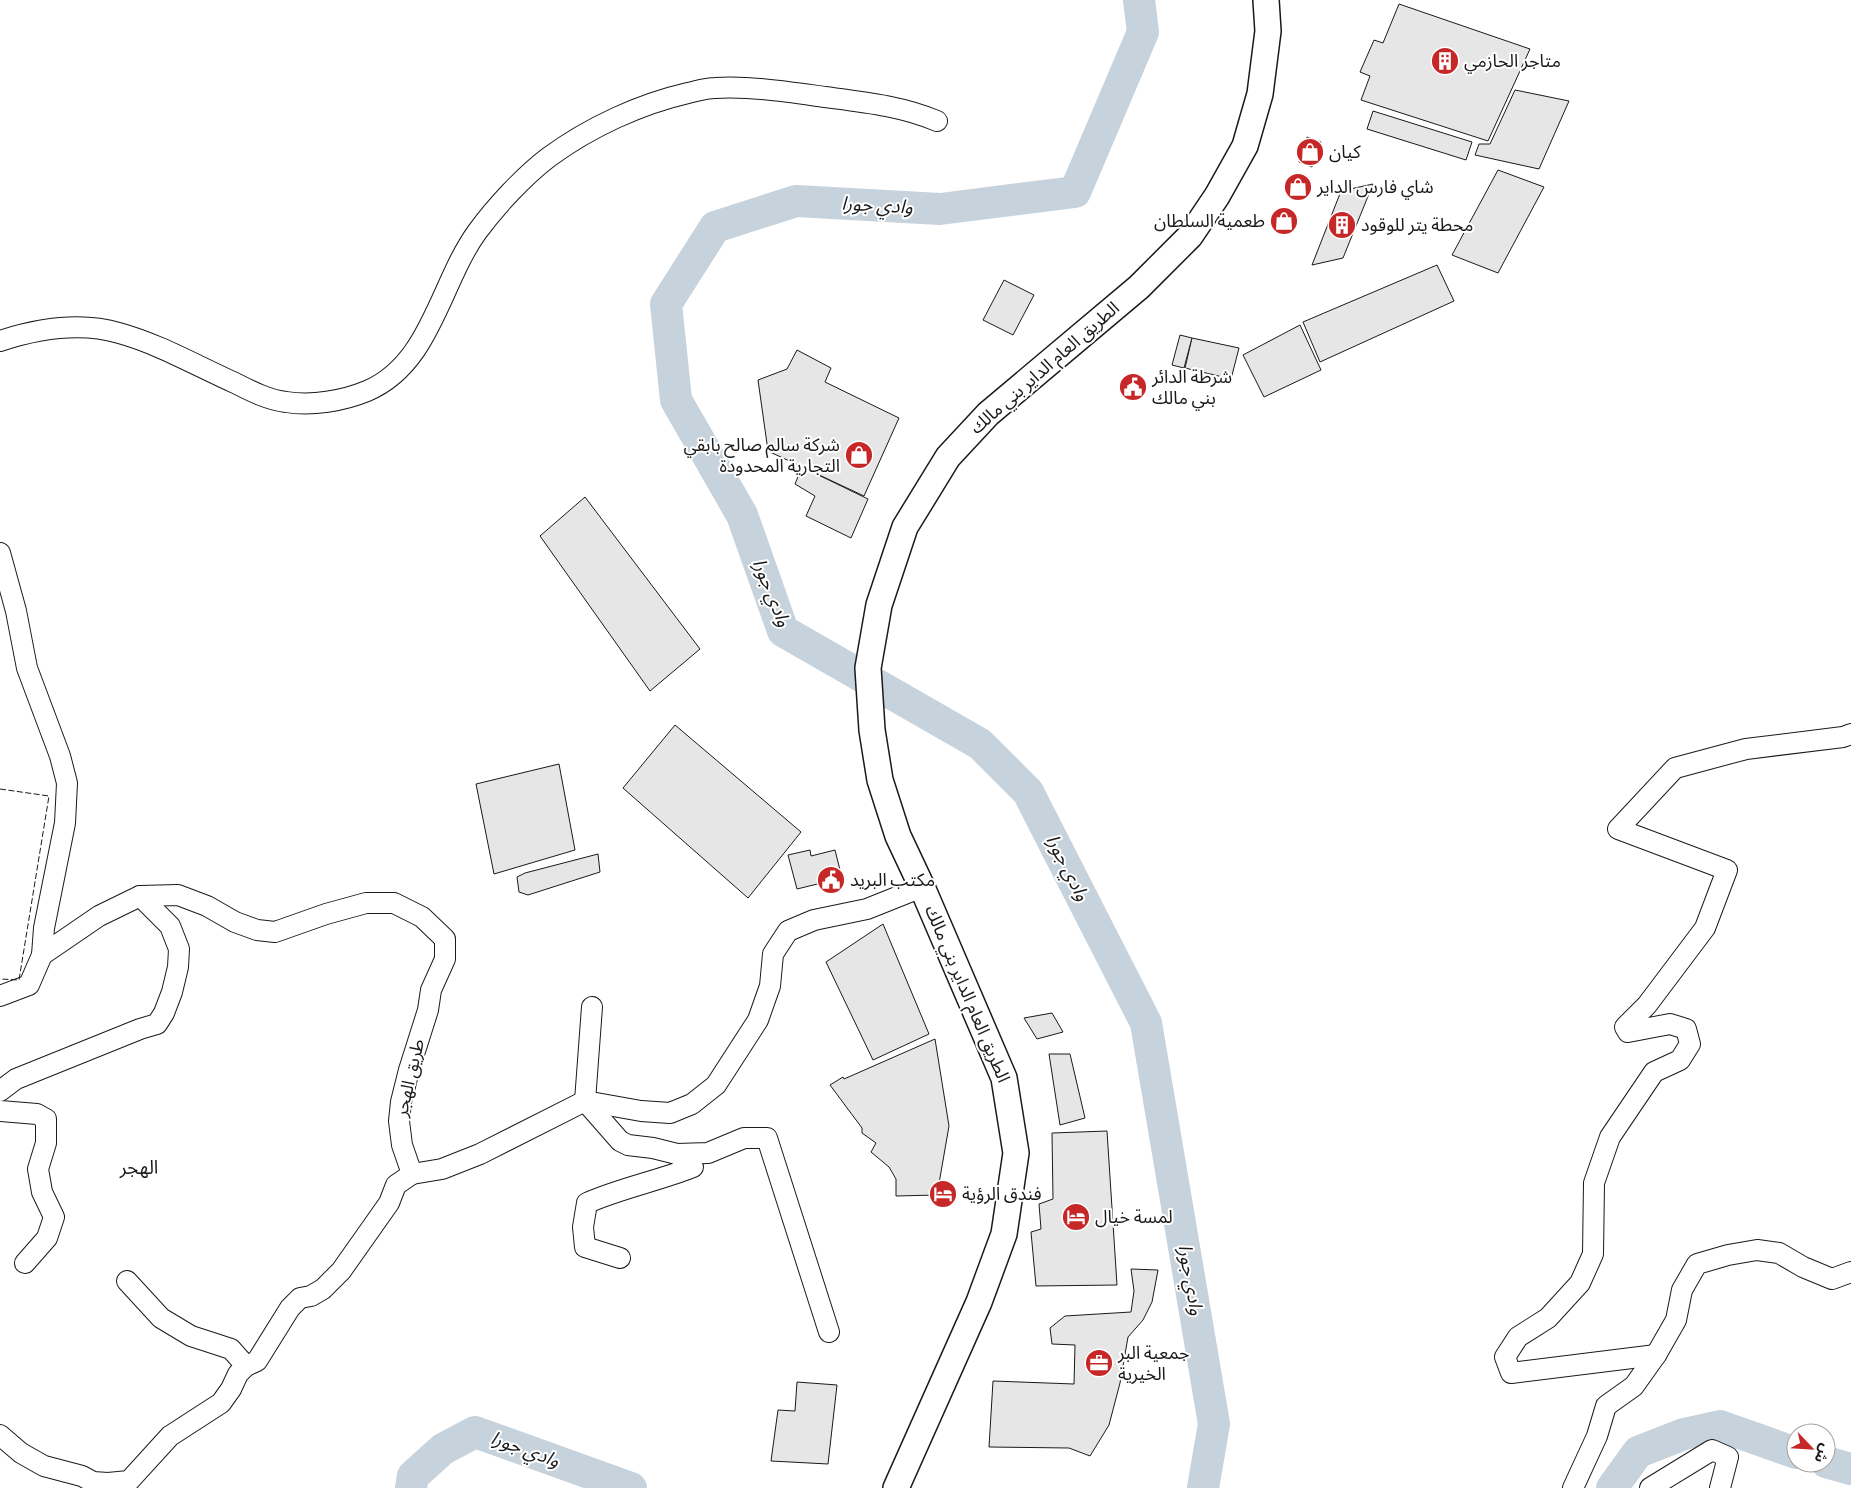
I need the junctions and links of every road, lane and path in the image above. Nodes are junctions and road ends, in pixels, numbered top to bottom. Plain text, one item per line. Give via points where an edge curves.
1 (1266, 0) edge
2 (937, 121) dead end
3 (0, 341) edge
4 (0, 553) edge
5 (1851, 734) edge
6 (922, 887) junction
7 (140, 896) junction
8 (42, 956) junction
9 (0, 996) edge
10 (592, 1006) dead end
11 (0, 1091) edge
12 (585, 1101) junction
13 (0, 1111) edge
14 (678, 1154) junction
15 (412, 1174) junction
16 (620, 1258) dead end
17 (25, 1263) dead end
18 (1851, 1272) edge
19 (127, 1281) dead end
20 (829, 1332) dead end
21 (1656, 1354) junction
22 (246, 1366) junction
23 (0, 1435) edge
24 (896, 1488) edge
25 (1573, 1488) edge
26 (1650, 1488) edge
27 (1720, 1488) edge

1 - 6 main road, الطريق العام الداير بني مالك via 1268,32 1260,94 1245,146 1190,236 1138,287 988,414 948,456 905,527 879,605 868,668 872,730 880,780 898,836
2 - 3 street via 917,112 855,101 773,90 713,88 668,98 619,116 549,157 524,180 476,234 427,330 406,363 389,379 345,398 314,403 270,398 144,342 95,328 71,328
4 - 8 street via 27,668 67,783 65,823 44,928
5 - 21 street via 1746,749 1675,768 1618,829 1727,870 1705,928 1647,1005 1625,1027 1628,1032 1670,1024 1686,1029 1690,1044 1680,1060 1654,1072 1610,1136 1594,1183 1593,1254 1580,1283 1548,1318 1518,1337 1505,1357 1511,1373
6 - 12 street via 867,909 814,920 788,930 773,954 770,986 758,1020 716,1085 692,1104 670,1113
6 - 24 main road, الطريق العام الداير بني مالك via 1004,1078 1016,1153 1004,1234 979,1302
7 - 8 street, طريق الهجر via 99,916
7 - 11 street via 170,926 179,948 172,992 157,1024 16,1079
7 - 15 street, طريق الهجر via 178,895 235,922 275,932 366,903 394,903 422,917 445,939 445,959 431,990 398,1121
8 - 9 street via 29,985
10 - 12 street
12 - 14 street via 628,1146
12 - 15 street via 480,1154 442,1169
13 - 17 street via 37,1114 46,1119 46,1143 38,1169 42,1192 54,1217 47,1238
14 - 16 street via 694,1167 611,1192 587,1203 584,1247
14 - 20 street via 708,1154 744,1138 767,1138
15 - 22 street via 396,1185 389,1203 341,1271 324,1289 300,1298 290,1308 257,1361
18 - 21 street via 1832,1279 1780,1253 1757,1250 1697,1264 1682,1290 1676,1320
19 - 22 street via 161,1318 191,1336 232,1349
21 - 25 street via 1634,1386 1606,1406 1597,1436
22 - 23 street via 221,1403 170,1436 129,1481 93,1482 44,1466 21,1453
26 - 27 street via 1712,1450 1728,1457

